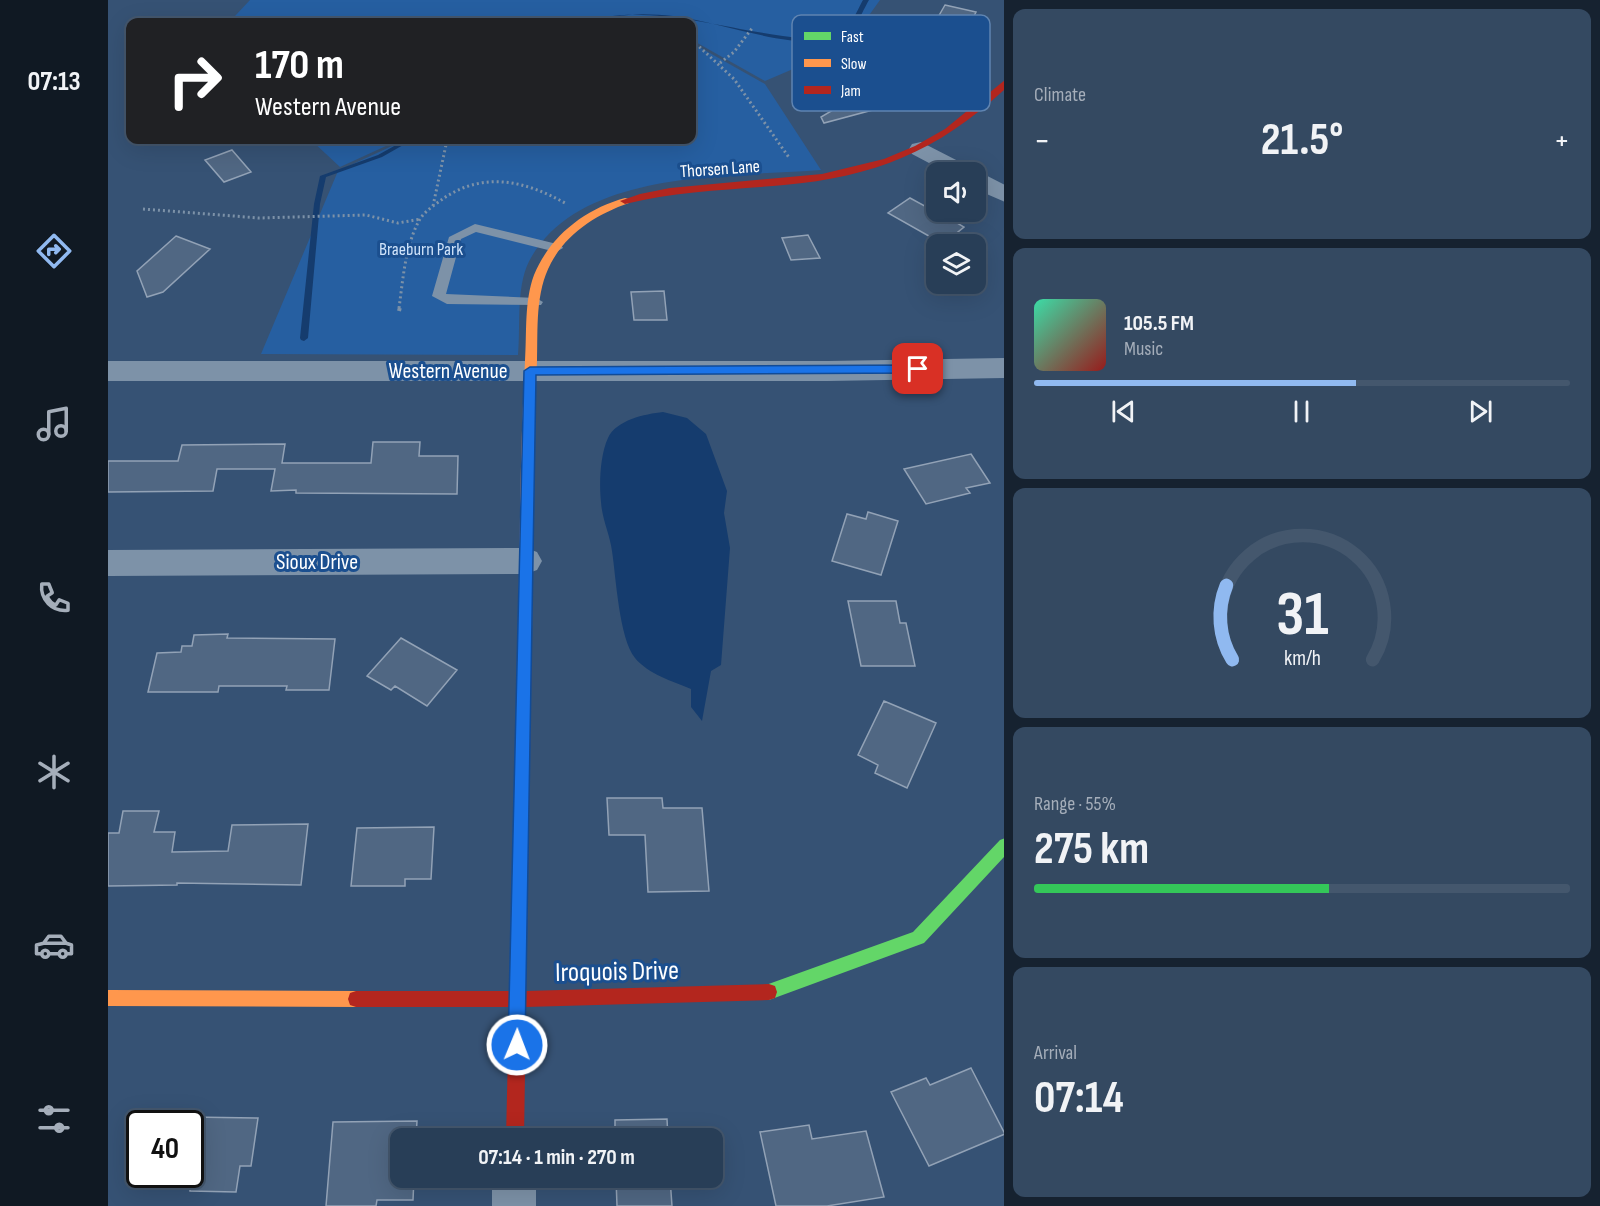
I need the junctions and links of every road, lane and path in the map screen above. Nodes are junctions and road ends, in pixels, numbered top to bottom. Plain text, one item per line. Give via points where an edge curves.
1 (753, 27) dead end
2 (696, 43) edge
3 (720, 63) junction
4 (1004, 84) edge
5 (990, 99) edge
6 (978, 111) edge
7 (446, 144) edge
8 (921, 149) junction
9 (792, 162) dead end
10 (945, 162) edge
11 (986, 185) edge
12 (1004, 194) edge
13 (565, 204) dead end
14 (433, 206) junction
15 (143, 209) dead end
16 (421, 219) junction
17 (556, 248) junction
18 (536, 302) junction
19 (399, 311) dead end
20 (1004, 368) edge
21 (108, 371) edge
22 (530, 371) junction
23 (526, 561) junction
24 (108, 563) edge
25 (1004, 846) edge
26 (108, 998) edge
27 (518, 999) junction
28 (515, 1128) edge
29 (514, 1188) edge
30 (514, 1206) edge

1 - 3 path
2 - 3 path
3 - 9 path
4 - 5 street, Thorsen Lane
6 - 8 street, Thorsen Lane
7 - 14 path
8 - 10 street
8 - 17 street, Thorsen Lane via 860,169 794,181 643,194 597,212 563,236
11 - 12 street
13 - 14 path via 540,189 494,180 469,184
14 - 16 path
15 - 16 path via 297,219 366,215 398,222
16 - 19 path via 405,268
17 - 18 street, Thorsen Lane via 538,279
17 - 18 lane via 475,228 455,237 439,296 447,300
18 - 22 street, Thorsen Lane
20 - 22 street, Western Avenue
21 - 22 street, Western Avenue
22 - 23 street, Thorsen Lane
23 - 24 street, Sioux Drive
23 - 27 street, Thorsen Lane
25 - 27 street, Iroquois Drive via 918,938 765,993
26 - 27 street, Iroquois Drive
27 - 28 street, Thorsen Lane
29 - 30 street

